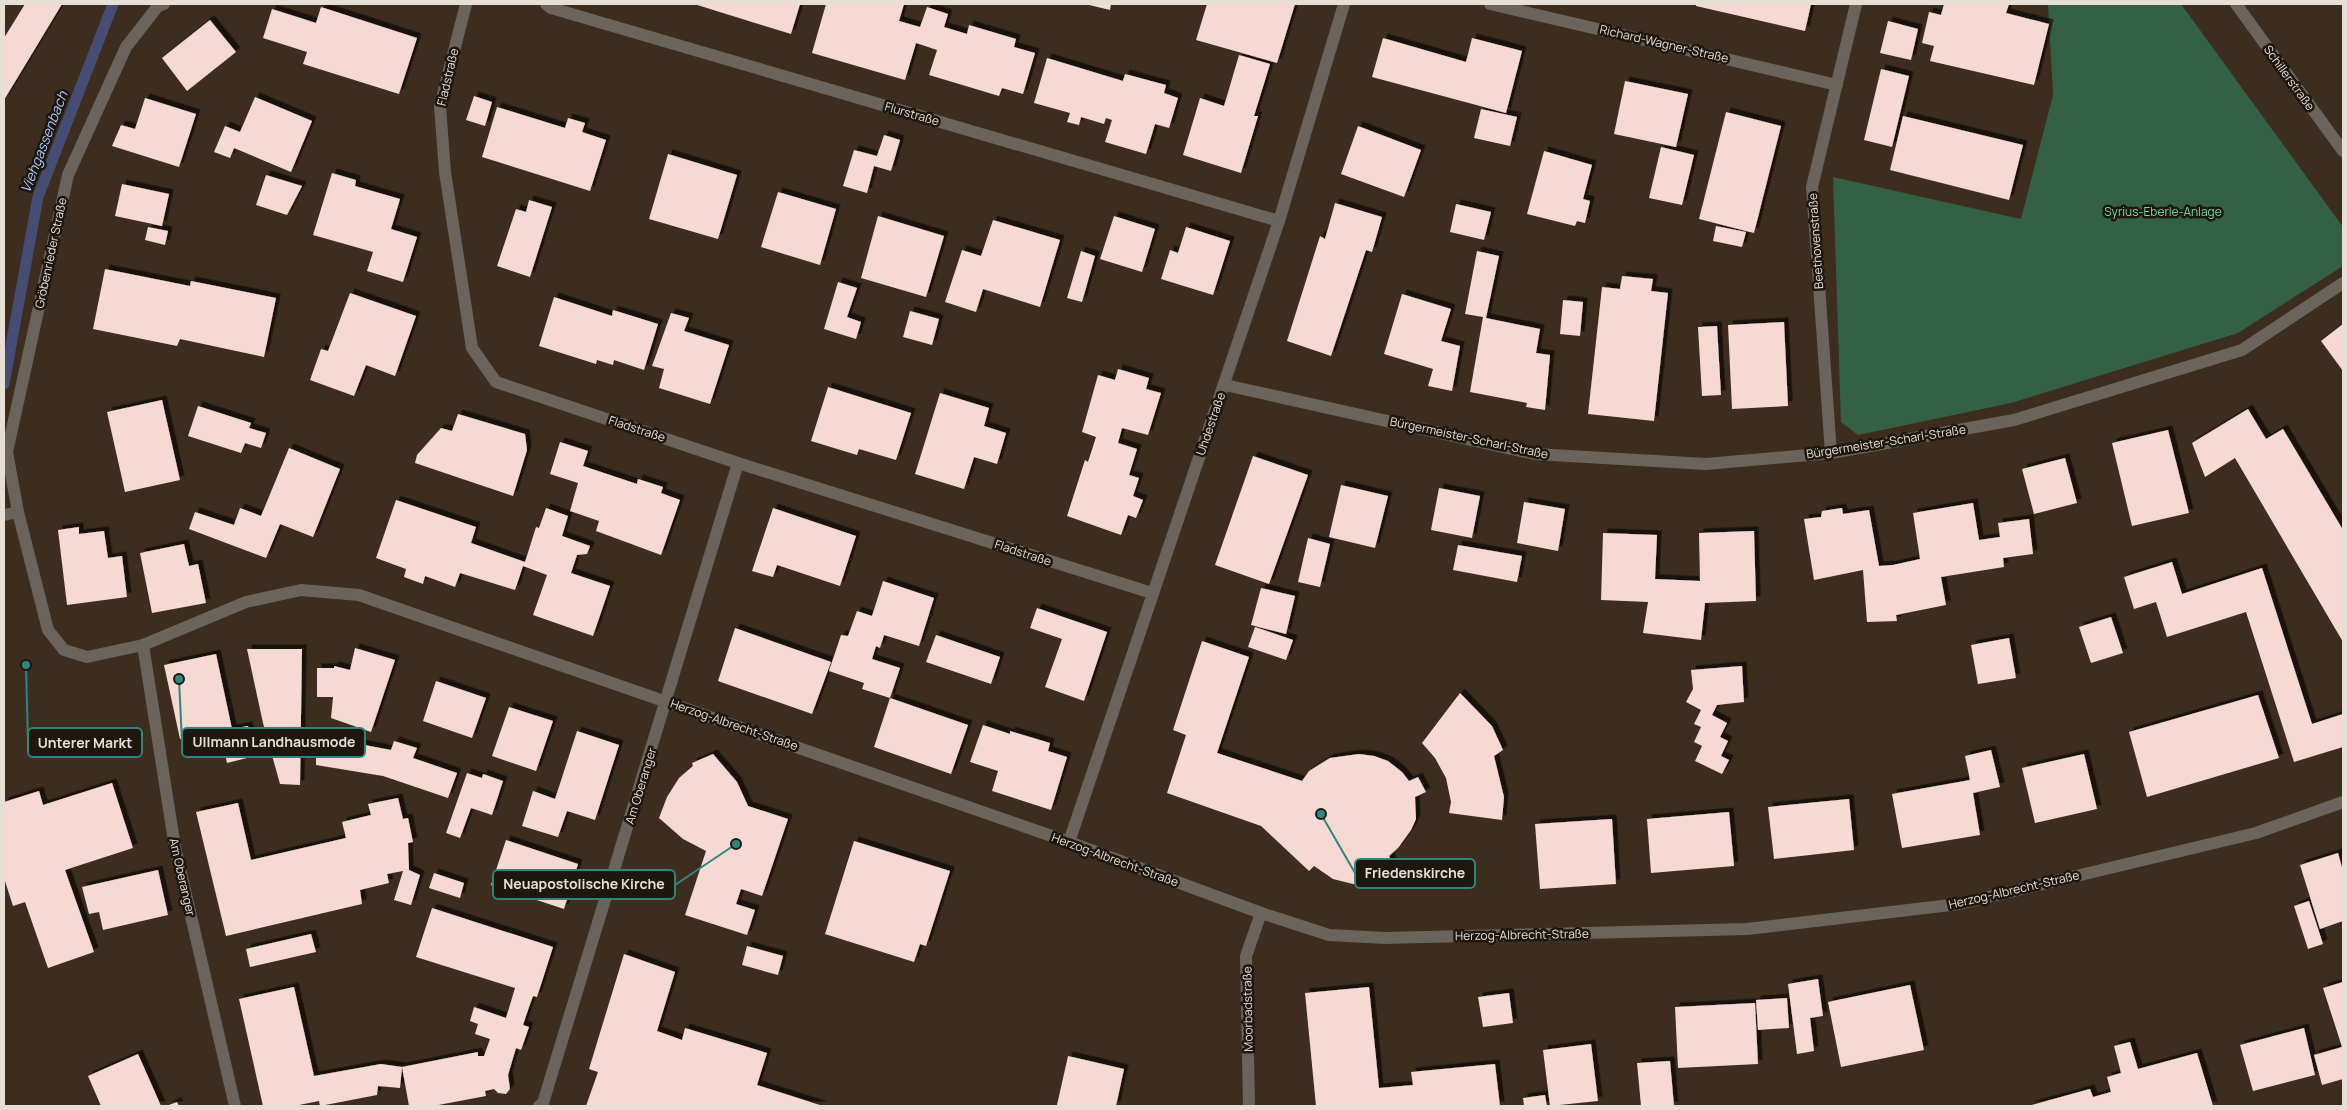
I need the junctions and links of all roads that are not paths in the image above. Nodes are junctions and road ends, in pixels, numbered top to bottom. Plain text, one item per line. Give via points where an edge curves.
1 (164, 4) edge
2 (466, 4) edge
3 (546, 4) edge
4 (1344, 4) edge
5 (1490, 4) edge
6 (1856, 4) edge
7 (2236, 4) edge
8 (1837, 84) junction
9 (2343, 151) edge
10 (1279, 221) junction
11 (2343, 283) edge
12 (1225, 385) junction
13 (1831, 453) junction
14 (738, 463) junction
15 (18, 512) junction
16 (4, 515) edge
17 (1152, 594) junction
18 (143, 645) junction
19 (667, 701) junction
20 (2343, 802) edge
21 (1069, 842) junction
22 (1260, 913) junction
23 (236, 1106) edge
24 (539, 1106) edge
25 (1249, 1106) edge

1 - 15 street, Gröbenrieder Straße via 158,6 126,47 68,175 7,452
2 - 14 street, Fladstraße via 440,106 445,172 472,348 496,382
3 - 10 street, Flurstraße via 550,8
4 - 10 street, Uhdestraße
5 - 8 street, Richard-Wagner-Straße
6 - 8 street, Beethovenstraße
7 - 9 street, Schillerstraße
8 - 13 street, Beethovenstraße via 1812,187
10 - 12 street, Uhdestraße
11 - 13 street, Bürgermeister-Scharl-Straße via 2242,350 2014,420
12 - 13 street, Bürgermeister-Scharl-Straße via 1536,454 1706,464
12 - 17 street, Uhdestraße
14 - 17 street, Fladstraße
14 - 19 street, Am Oberanger
15 - 16 street
15 - 18 street, Herzog-Albrecht-Straße via 48,630 64,650 87,657
17 - 21 street, Uhdestraße
18 - 19 street, Herzog-Albrecht-Straße via 246,602 301,590 358,595
18 - 23 street, Am Oberanger via 175,847
19 - 21 street, Herzog-Albrecht-Straße
19 - 24 street, Am Oberanger via 543,1103
20 - 22 street, Herzog-Albrecht-Straße via 2256,833 1959,904 1748,928 1385,938 1329,935
21 - 22 street, Herzog-Albrecht-Straße
22 - 25 street, Moorbadstraße via 1246,956

